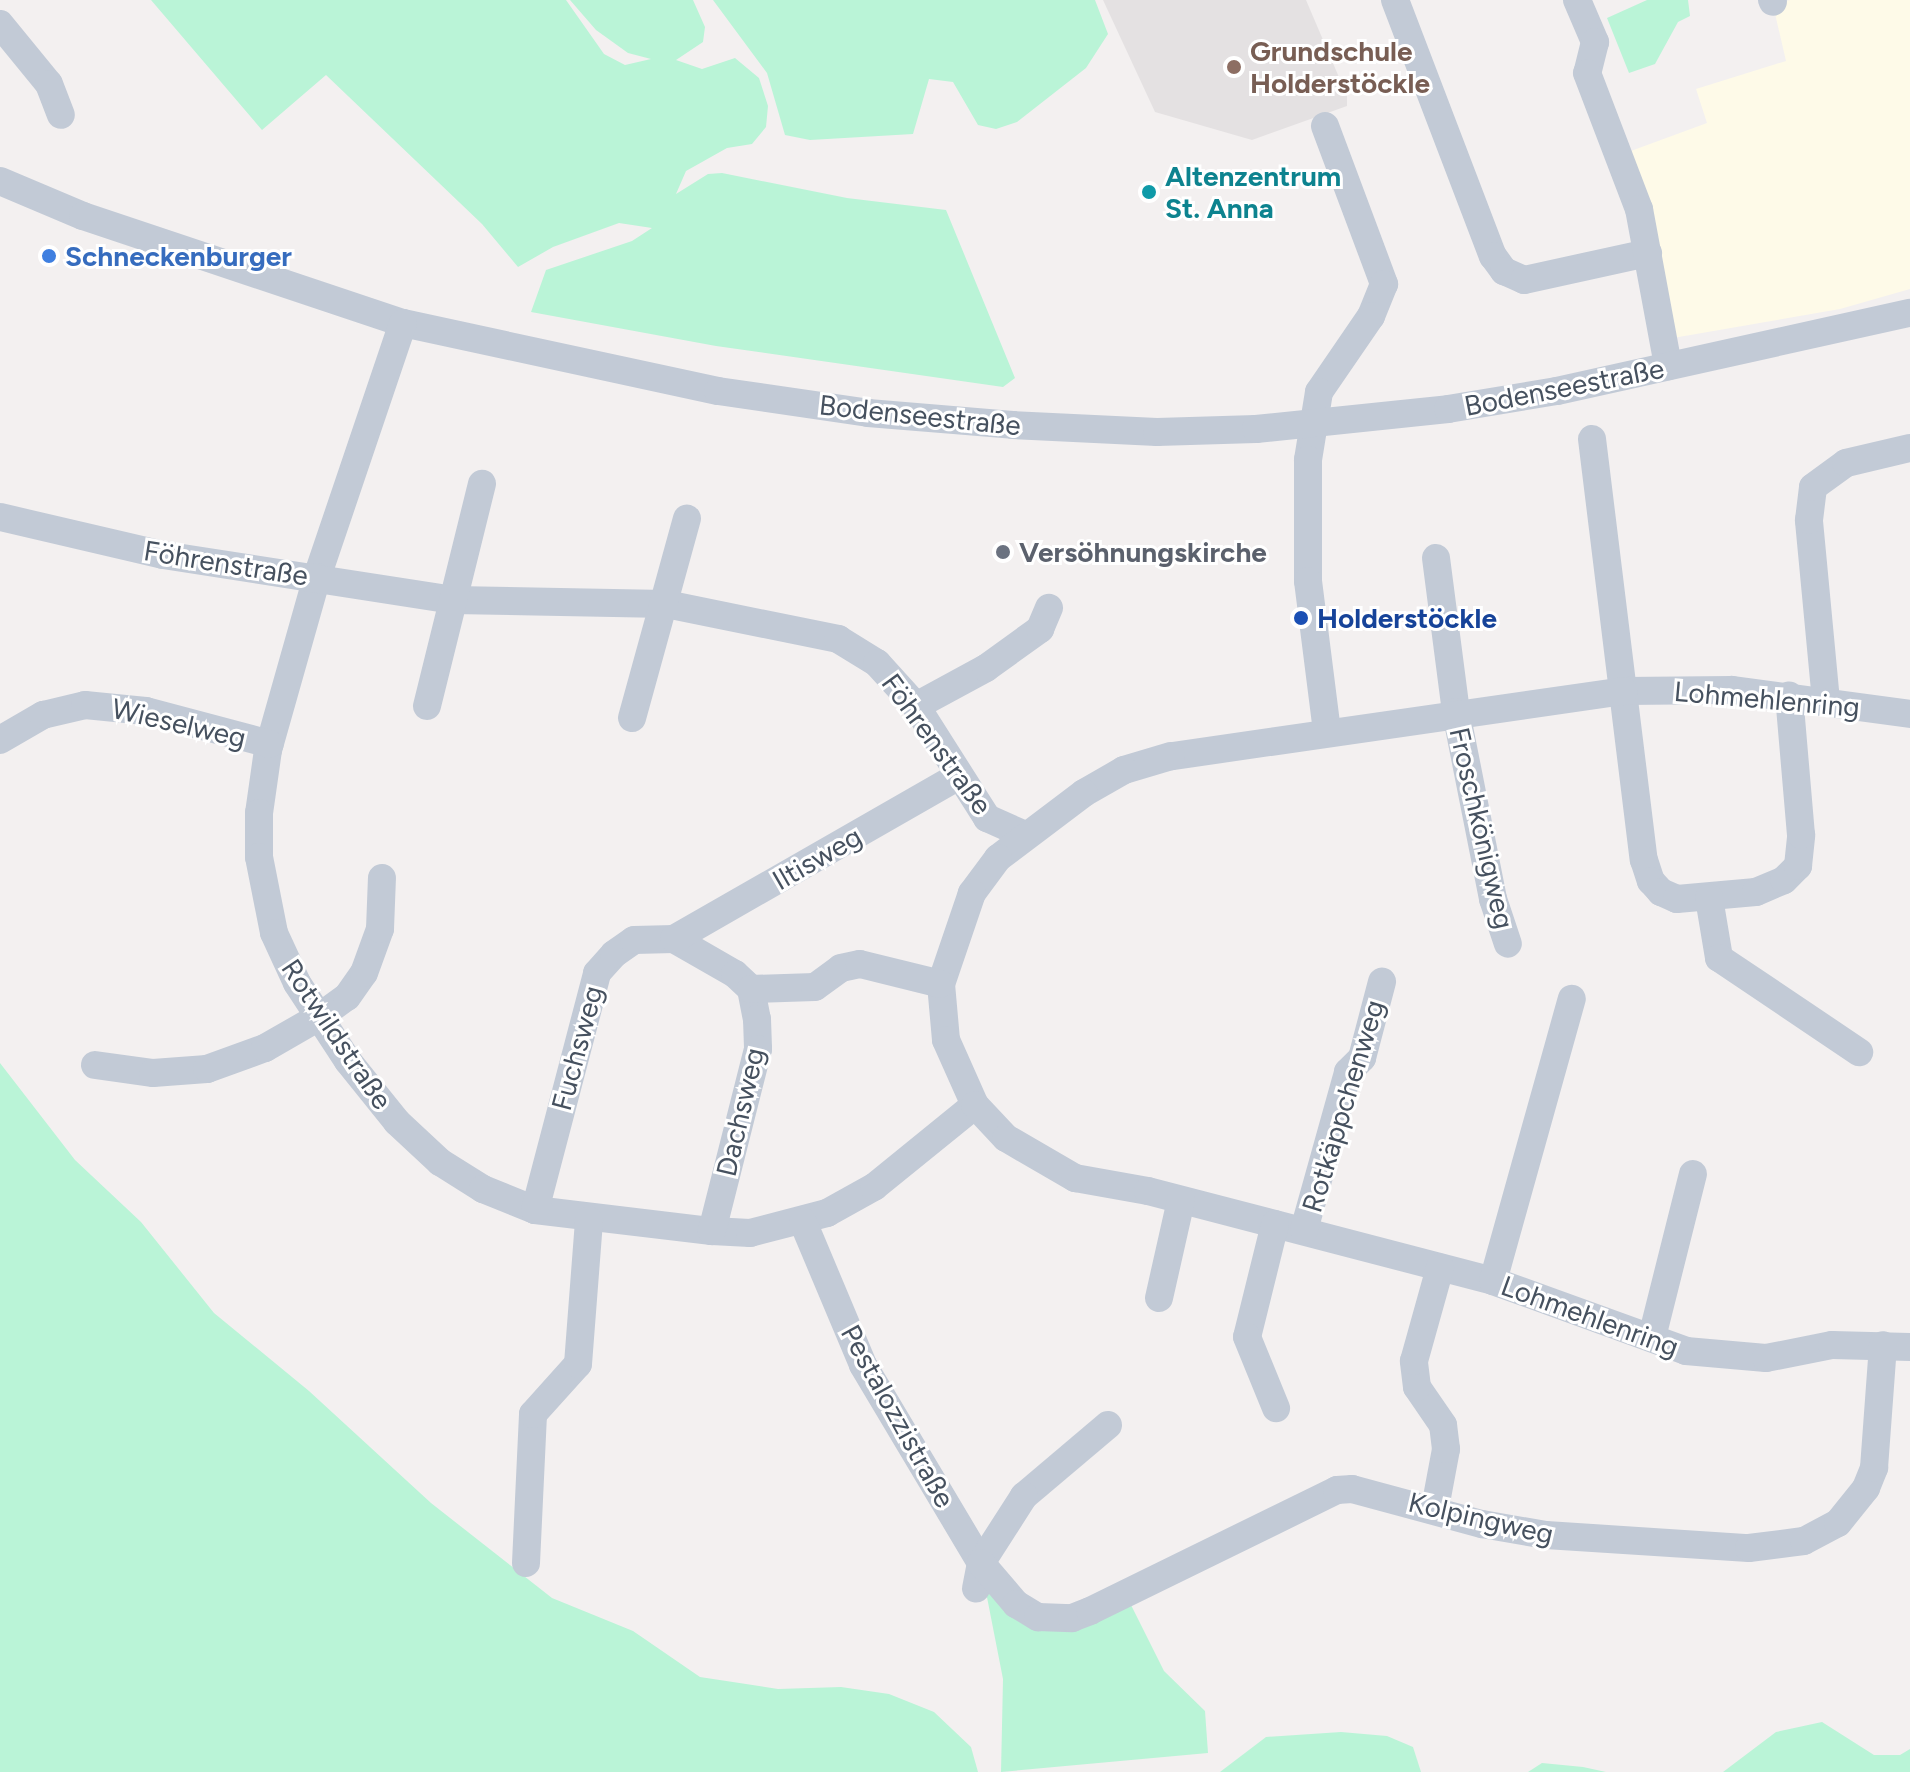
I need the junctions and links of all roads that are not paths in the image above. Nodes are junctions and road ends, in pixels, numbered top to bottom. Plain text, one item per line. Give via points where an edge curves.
1 (1395, 0) edge
2 (1577, 0) edge
3 (0, 24) edge
4 (61, 115) dead end
5 (1325, 126) dead end
6 (0, 181) edge
7 (1648, 253) junction
8 (1910, 306) edge
9 (1910, 313) edge
10 (1862, 322) junction
11 (403, 323) junction
12 (1668, 366) junction
13 (1314, 423) junction
14 (1592, 439) dead end
15 (1910, 448) edge
16 (482, 484) dead end
17 (0, 517) edge
18 (687, 518) dead end
19 (1436, 558) dead end
20 (317, 577) junction
21 (453, 600) junction
22 (666, 604) junction
23 (1049, 608) dead end
24 (1624, 691) junction
25 (1789, 696) junction
26 (1826, 701) junction
27 (427, 706) dead end
28 (916, 706) junction
29 (1456, 712) junction
30 (1910, 714) edge
31 (632, 718) dead end
32 (1327, 731) junction
33 (0, 740) edge
34 (270, 744) junction
35 (959, 776) junction
36 (1025, 835) junction
37 (382, 878) dead end
38 (1709, 898) junction
39 (674, 939) junction
40 (1508, 944) dead end
41 (1382, 982) dead end
42 (941, 984) junction
43 (751, 989) junction
44 (1572, 999) dead end
45 (319, 1017) junction
46 (1859, 1052) dead end
47 (95, 1065) dead end
48 (975, 1105) junction
49 (1693, 1174) dead end
50 (1181, 1200) junction
51 (535, 1210) junction
52 (589, 1220) junction
53 (803, 1222) junction
54 (1275, 1224) junction
55 (1304, 1230) junction
56 (712, 1231) junction
57 (1440, 1268) junction
58 (1493, 1281) junction
59 (1159, 1298) dead end
60 (1652, 1337) junction
61 (1896, 1346) edge
62 (1276, 1408) dead end
63 (1108, 1425) dead end
64 (1435, 1508) junction
65 (526, 1563) dead end
66 (978, 1576) junction

1 - 7 street via 1493,256 1504,271 1524,280
2 - 7 street via 1595,42 1587,73 1639,209
3 - 4 street via 49,84
5 - 13 street via 1384,284 1371,316 1319,392
6 - 11 street, Bodenseestraße via 83,216
7 - 12 street
8 - 10 street, Bodenseestraße
9 - 10 street, Bodenseestraße
10 - 12 street, Bodenseestraße
11 - 13 street, Bodenseestraße via 593,367 868,413 1157,432
11 - 20 street, Rotwildstraße
12 - 13 street, Bodenseestraße via 1448,409
13 - 32 street via 1308,460 1308,581
14 - 24 street
15 - 26 street via 1846,463 1813,487 1809,520
16 - 21 street
17 - 20 street, Föhrenstraße via 163,555
18 - 22 street
19 - 29 street
20 - 21 street, Föhrenstraße
20 - 34 street, Rotwildstraße
21 - 22 street, Föhrenstraße
21 - 27 street
22 - 28 street, Föhrenstraße via 838,639 877,663
22 - 31 street
23 - 28 street via 1040,629
24 - 25 street, Lohmehlenring via 1700,689
24 - 29 street, Lohmehlenring
24 - 38 street via 1651,881 1677,899
25 - 26 street, Lohmehlenring
25 - 38 street via 1801,835 1798,866 1784,880 1756,892
26 - 30 street, Lohmehlenring
28 - 35 street, Föhrenstraße
29 - 32 street, Lohmehlenring
29 - 40 street, Froschkönigweg via 1493,899
32 - 36 street, Lohmehlenring via 1171,756 1124,770
33 - 34 street, Wieselweg via 43,715 85,705 146,711
34 - 45 street, Rotwildstraße via 259,813 265,899 284,958
35 - 36 street, Föhrenstraße via 987,818
35 - 39 street, Iltisweg
36 - 42 street, Lohmehlenring via 998,858 972,893
37 - 45 street via 380,929 364,973 347,997
38 - 46 street via 1719,958
39 - 43 street
39 - 51 street, Fuchsweg via 634,940 597,973
41 - 55 street, Rotkäppchenweg via 1362,1058 1348,1072
42 - 43 street via 860,964 841,968 815,987
42 - 48 street, Lohmehlenring via 946,1040
43 - 56 street, Dachsweg via 758,1049
44 - 58 street
45 - 47 street via 265,1048 207,1069 153,1073
45 - 51 street, Rotwildstraße via 397,1122 440,1162 483,1189
48 - 50 street, Lohmehlenring via 1006,1138 1075,1178
48 - 53 street, Rotwildstraße via 874,1187
49 - 60 street
50 - 54 street, Lohmehlenring
50 - 59 street
51 - 52 street, Rotwildstraße
52 - 56 street, Rotwildstraße
52 - 65 street via 578,1364 533,1414
53 - 56 street, Rotwildstraße via 750,1233
53 - 66 street, Pestalozzistraße via 863,1365
54 - 55 street, Lohmehlenring
54 - 62 street via 1247,1337
55 - 57 street, Lohmehlenring
57 - 58 street, Lohmehlenring
57 - 64 street via 1414,1361 1417,1387 1443,1425 1446,1449
58 - 60 street, Lohmehlenring
60 - 61 street, Lohmehlenring via 1720,1357 1766,1358 1832,1345
61 - 64 street, Kolpingweg via 1866,1488 1838,1523 1804,1541 1749,1548 1600,1540 1482,1524
63 - 66 street via 1024,1496
64 - 66 street, Kolpingweg via 1337,1490 1072,1618 1038,1617

